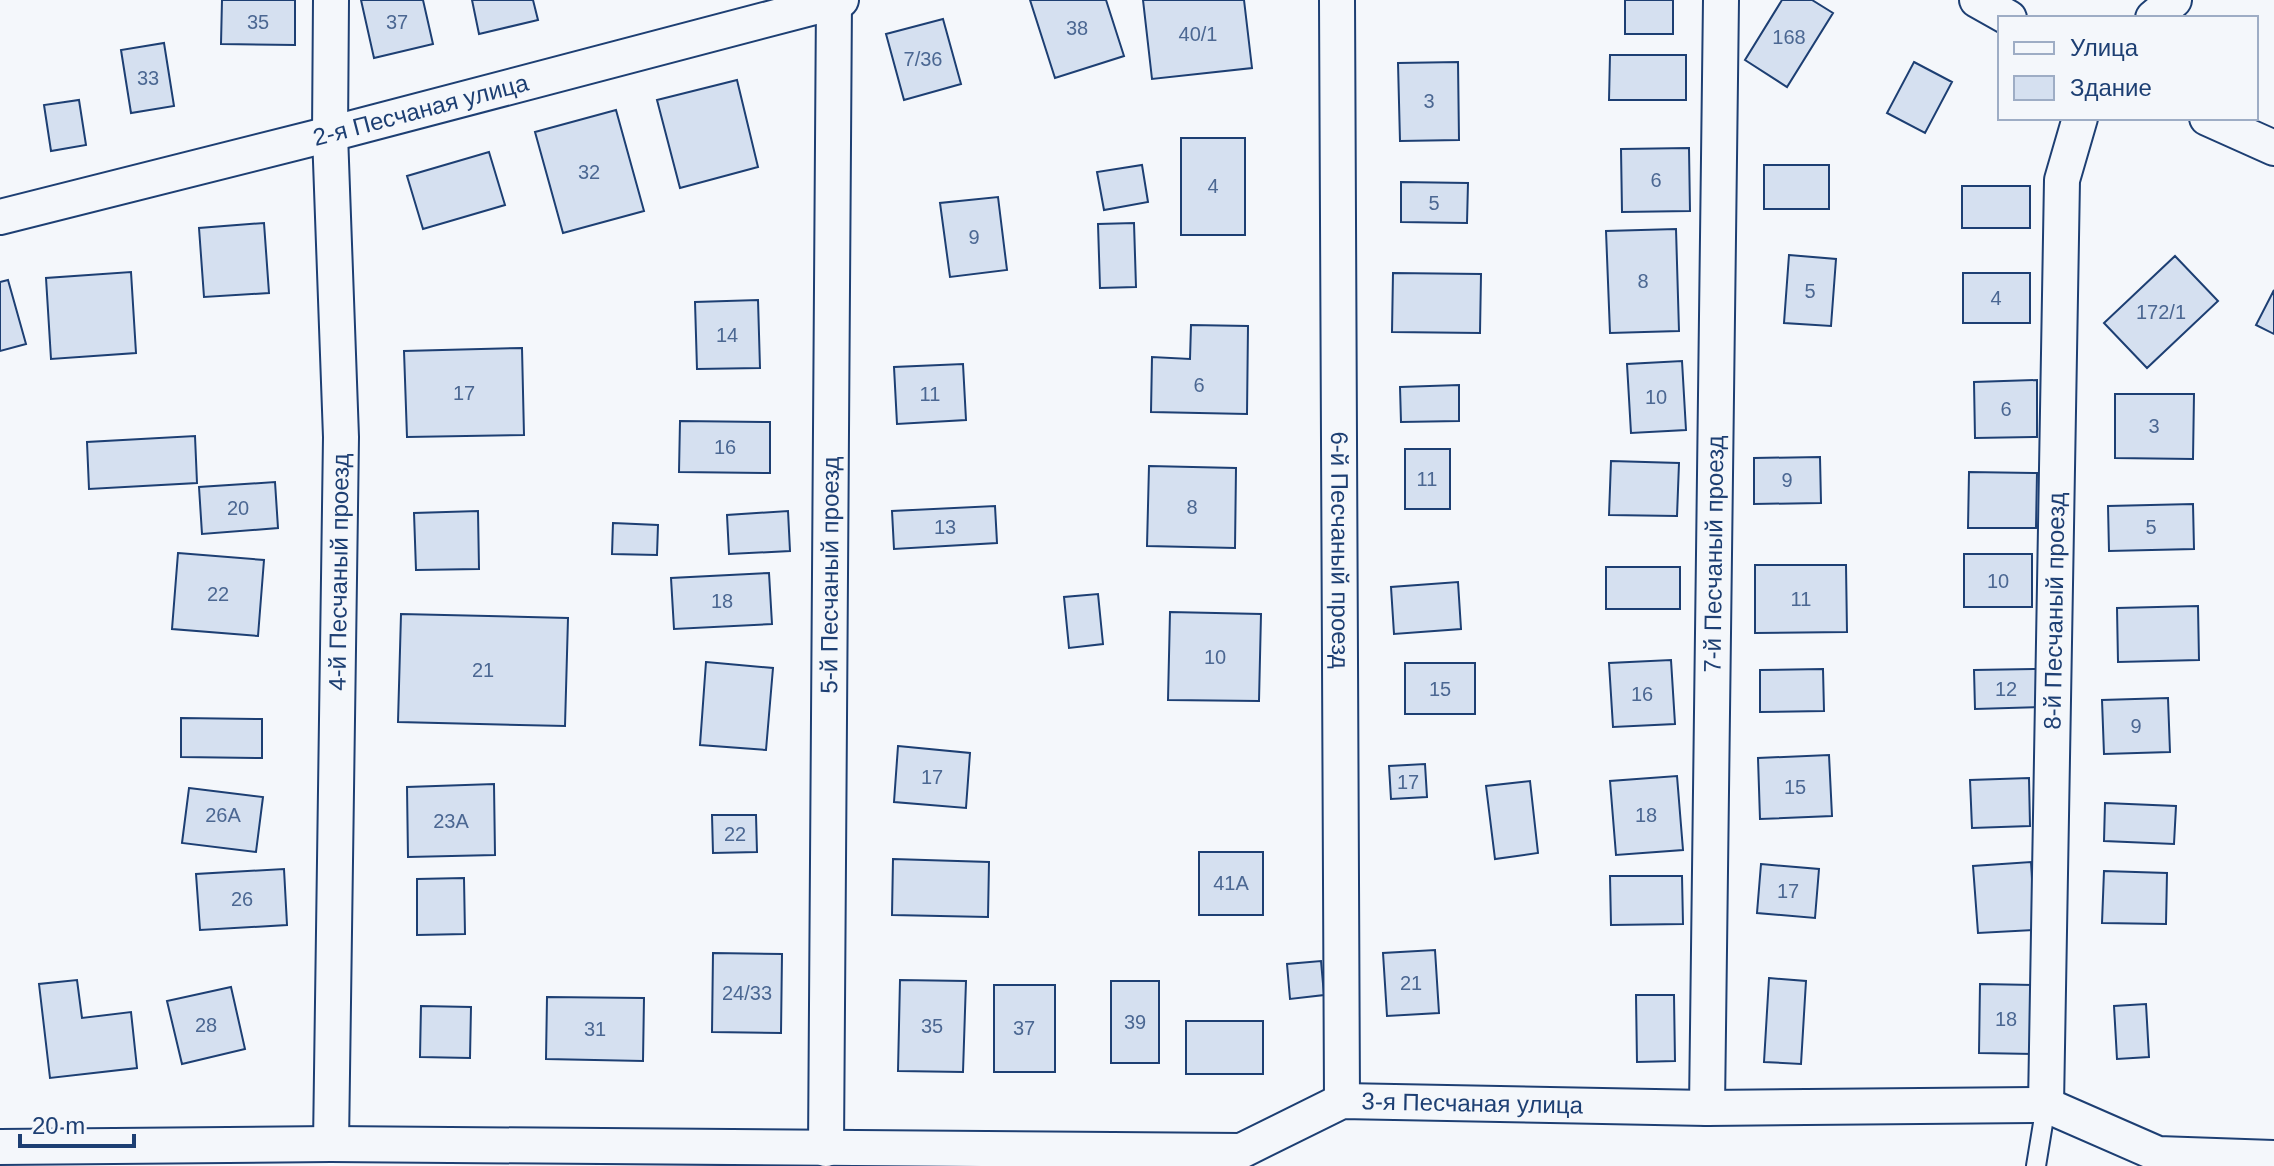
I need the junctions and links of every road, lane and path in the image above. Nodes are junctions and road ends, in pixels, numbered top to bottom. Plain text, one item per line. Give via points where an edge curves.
1 (331, 0) edge
2 (1337, 0) edge
3 (1721, 0) edge
4 (1977, 0) edge
5 (2174, 0) edge
6 (836, 1) edge
7 (2005, 16) edge
8 (2155, 16) edge
9 (2079, 120) edge
10 (2211, 120) edge
11 (330, 134) junction
12 (2274, 148) edge
13 (0, 217) edge
14 (1342, 1101) junction
15 (2046, 1105) junction
16 (1707, 1108) junction
17 (331, 1144) junction
18 (0, 1147) edge
19 (826, 1149) junction
20 (530, 1156) edge
21 (1241, 1158) edge
22 (2274, 1158) edge
23 (2036, 1166) edge

1 - 11 street, 4-й Песчаный проезд
2 - 14 street, 6-й Песчаный проезд
3 - 16 street, 7-й Песчаный проезд
4 - 7 street
5 - 8 street
6 - 11 street, 2-я Песчаная улица
6 - 19 street, 5-й Песчаный проезд
9 - 15 street, 8-й Песчаный проезд via 2062,180
10 - 12 street
11 - 13 street, 2-я Песчаная улица
11 - 17 street, 4-й Песчаный проезд via 341,437
14 - 16 street, 3-я Песчаная улица
14 - 21 street, 3-я Песчаная улица
15 - 16 street, 3-я Песчаная улица
15 - 22 street, 3-я Песчаная улица via 2158,1154
15 - 23 lane
17 - 18 street, 3-я Песчаная улица
17 - 20 street, 3-я Песчаная улица
19 - 20 street, 3-я Песчаная улица
19 - 21 street, 3-я Песчаная улица

